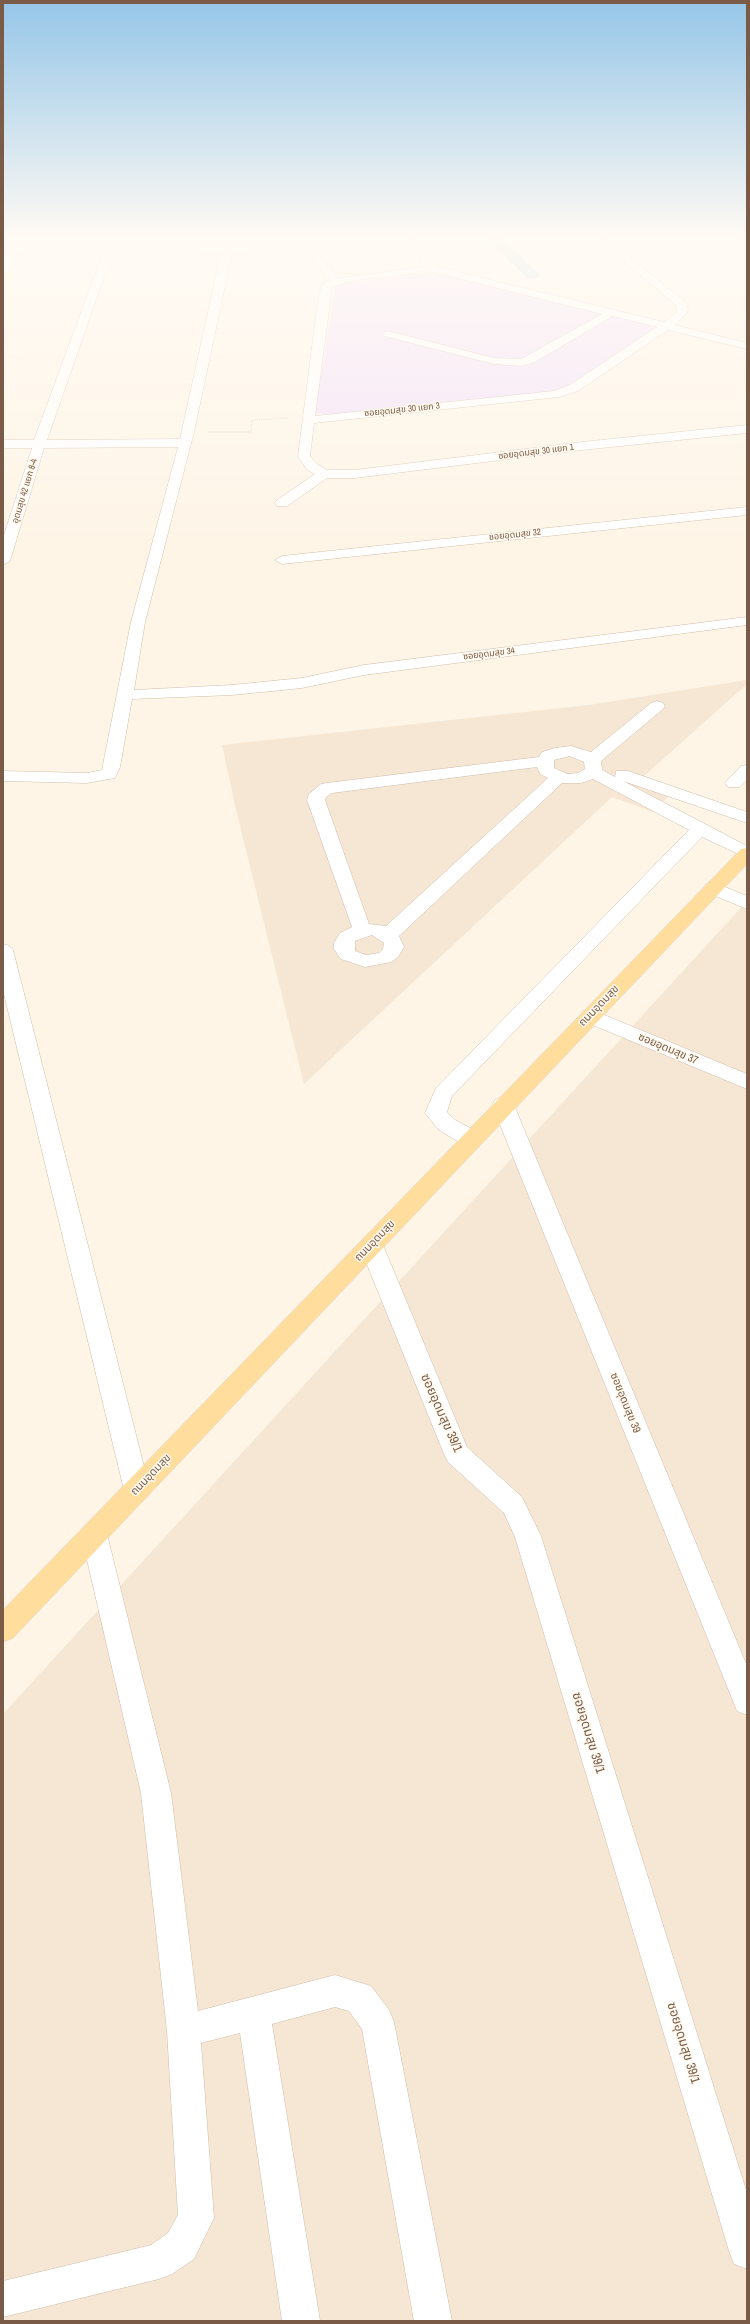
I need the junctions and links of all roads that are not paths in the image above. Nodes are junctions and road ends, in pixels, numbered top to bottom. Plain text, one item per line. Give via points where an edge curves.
1 (74, 345) edge
2 (207, 345) edge
3 (317, 345) edge
4 (433, 345) edge
5 (557, 345) edge
6 (637, 345) edge
7 (308, 418) junction
8 (747, 430) edge
9 (187, 438) junction
10 (3, 444) edge
11 (39, 444) junction
12 (324, 474) junction
13 (282, 502) dead end
14 (747, 511) edge
15 (282, 560) dead end
16 (3, 561) edge
17 (747, 621) edge
18 (124, 695) junction
19 (657, 706) dead end
20 (544, 760) junction
21 (593, 766) junction
22 (747, 770) edge
23 (3, 776) edge
24 (558, 778) junction
25 (734, 783) dead end
26 (747, 818) edge
27 (700, 829) junction
28 (747, 853) edge
29 (712, 888) junction
30 (747, 902) edge
31 (362, 930) junction
32 (388, 935) junction
33 (3, 950) edge
34 (590, 1016) junction
35 (747, 1082) edge
36 (503, 1105) junction
37 (472, 1139) junction
38 (371, 1245) junction
39 (136, 1490) junction
40 (94, 1534) junction
41 (3, 1629) edge
42 (747, 1702) edge
43 (254, 2012) junction
44 (184, 2031) junction
45 (747, 2251) edge
46 (3, 2299) edge
47 (301, 2321) edge
48 (433, 2321) edge

1 - 11 street, อุดมสุข 42 แยก 8-4
2 - 9 street
3 - 7 street
4 - 5 street via 494,361 522,363
6 - 7 street, ซอยอุดมสุข 30 แยก 3 via 567,391
7 - 12 street via 304,456 312,467
8 - 12 street, ซอยอุดมสุข 30 แยก 1 via 582,446 355,474
9 - 11 street
9 - 18 street via 138,622
10 - 11 street
11 - 16 street, อุดมสุข 42 แยก 8-4
12 - 13 street
14 - 15 street, ซอยอุดมสุข 32
17 - 18 street, ซอยอุดมสุข 34 via 364,670 302,683 232,690
18 - 23 street via 109,774 87,778
19 - 21 street
20 - 21 street via 555,753 571,751 587,756
20 - 24 street via 546,770
20 - 31 street via 327,788 318,794 316,800
21 - 24 street via 582,778
21 - 26 street
21 - 27 street
22 - 25 street
24 - 32 street
27 - 28 street
27 - 37 street via 443,1093 436,1113 447,1124
28 - 29 main road, ถนนอุดมสุข
29 - 30 street
29 - 34 main road, ถนนอุดมสุข
31 - 32 street via 372,929
31 - 32 street via 347,937 344,950 352,957 366,962 384,958 391,953 393,941
33 - 39 street
34 - 35 street, ซอยอุดมสุข 37
34 - 36 main road, ถนนอุดมสุข
36 - 37 main road, ถนนอุดมสุข
36 - 42 street, ซอยอุดมสุข 39
37 - 38 main road, ถนนอุดมสุข
38 - 39 main road, ถนนอุดมสุข
38 - 45 street, ซอยอุดมสุข 39/1 via 457,1454 513,1505 528,1536
39 - 40 main road, ถนนอุดมสุข
40 - 41 main road, ถนนอุดมสุข
40 - 44 street via 156,1793
43 - 44 street
43 - 47 street
43 - 48 street via 335,1991 359,1998 377,2022
44 - 46 street via 196,2218 181,2246 159,2262

